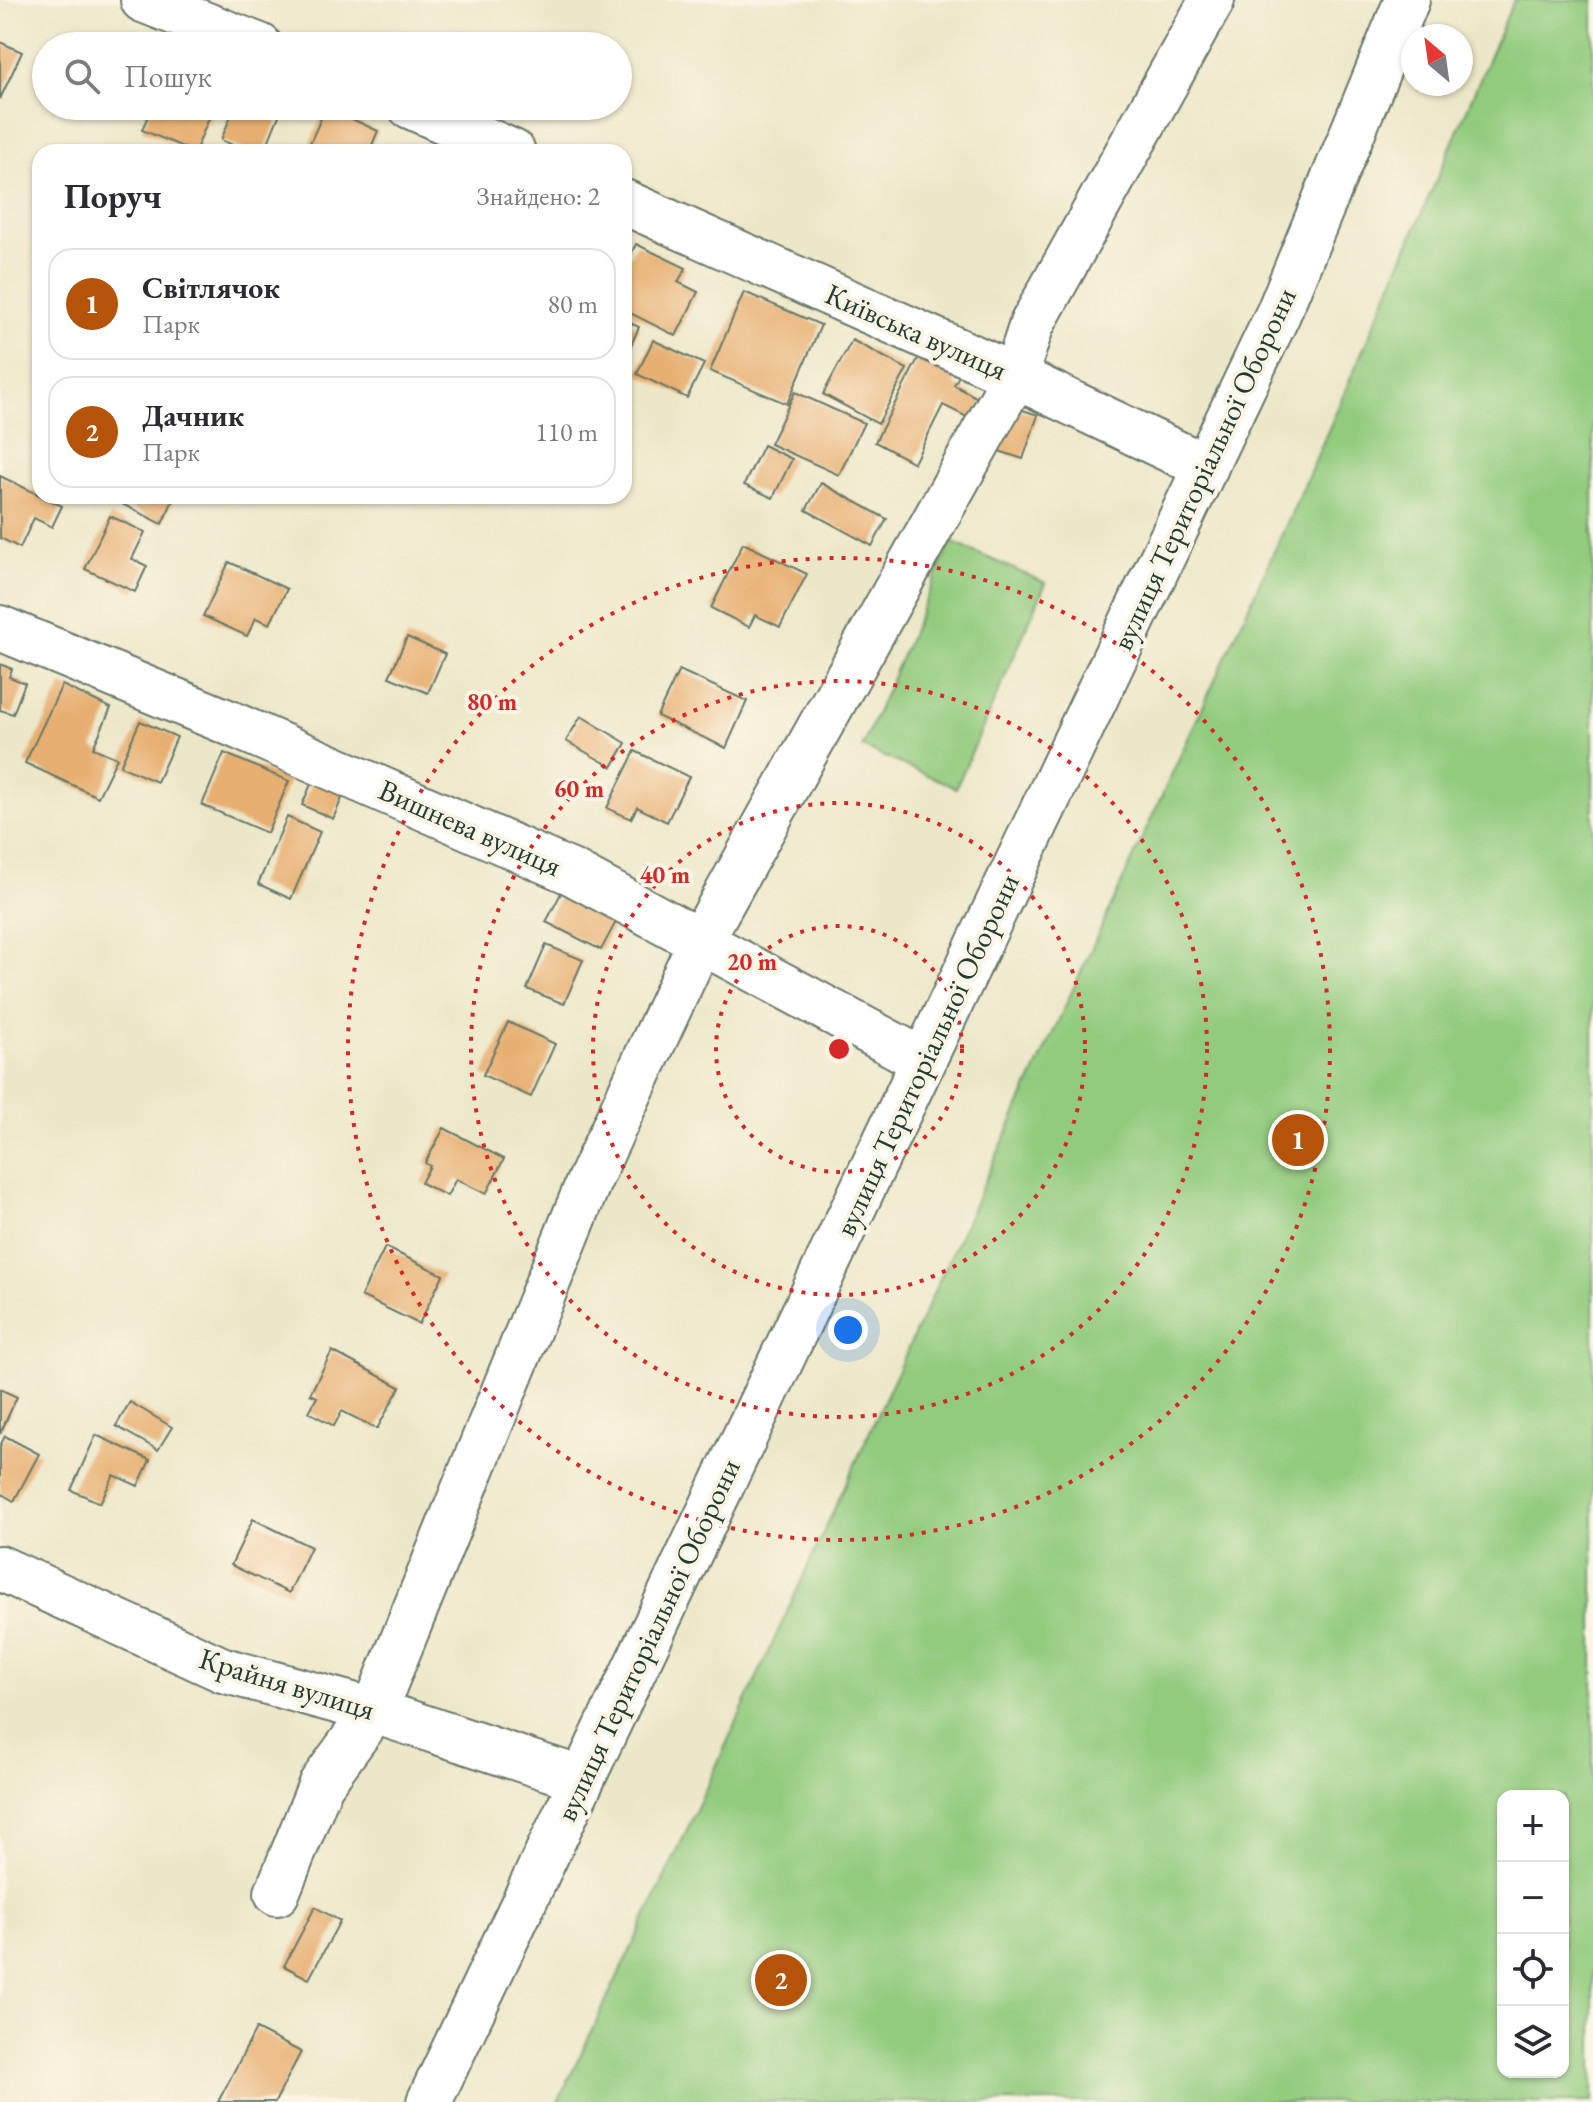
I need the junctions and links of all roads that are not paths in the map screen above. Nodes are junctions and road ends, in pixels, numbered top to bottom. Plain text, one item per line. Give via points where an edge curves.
1 (143, 0) edge
2 (1212, 0) edge
3 (1407, 0) edge
4 (224, 32) edge
5 (441, 120) edge
6 (495, 144) edge
7 (632, 206) edge
8 (1015, 376) junction
9 (1206, 467) junction
10 (0, 628) edge
11 (700, 942) junction
12 (924, 1061) junction
13 (0, 1568) edge
14 (374, 1711) junction
15 (581, 1779) junction
16 (277, 1893) dead end
17 (429, 2102) edge

1 - 4 street
2 - 8 street via 1032,324
3 - 9 street, вулиця Територіальної Оборони via 1278,314
5 - 6 street
7 - 8 street, Київська вулиця
8 - 9 street, Київська вулиця
8 - 11 street
9 - 12 street, вулиця Територіальної Оборони
10 - 11 street, Вишнева вулиця via 573,873
11 - 12 street, Вишнева вулиця
11 - 14 street via 589,1181
12 - 15 street, вулиця Територіальної Оборони
13 - 14 street, Крайня вулиця via 223,1670
14 - 15 street, Крайня вулиця
14 - 16 street via 321,1784
15 - 17 street, вулиця Територіальної Оборони

